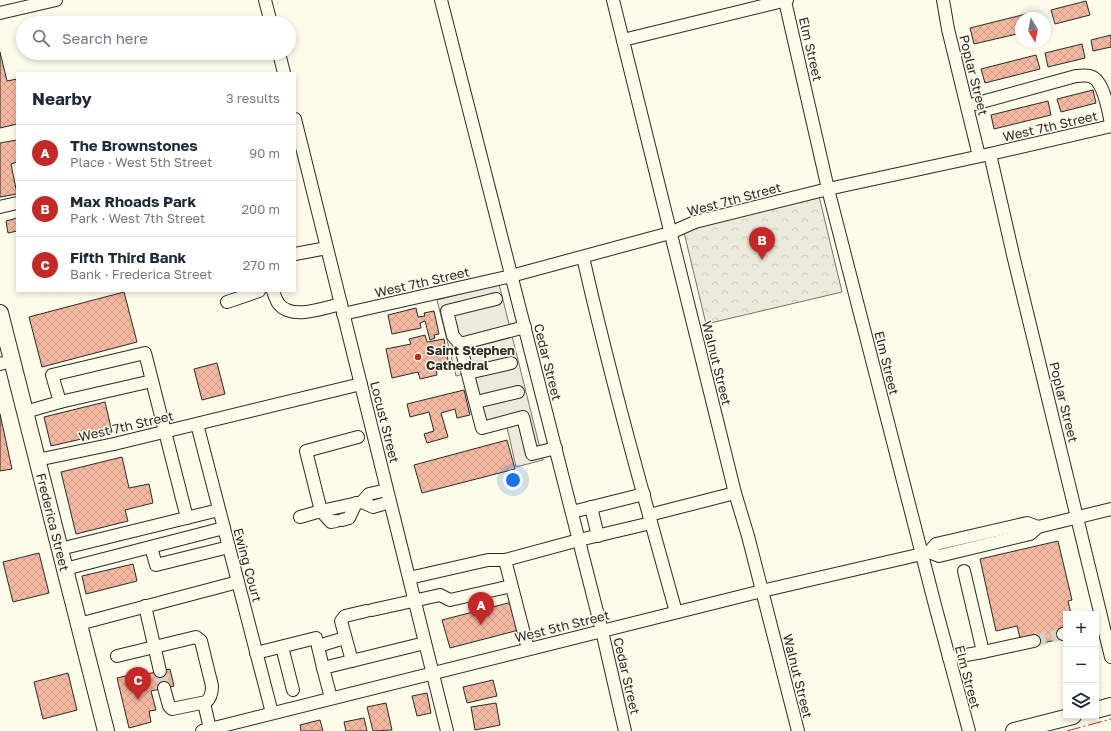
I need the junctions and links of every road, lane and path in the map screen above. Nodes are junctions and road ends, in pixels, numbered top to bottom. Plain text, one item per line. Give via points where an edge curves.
1 (56, 0) edge
2 (265, 0) edge
3 (441, 0) edge
4 (613, 0) edge
5 (786, 0) edge
6 (942, 0) edge
7 (0, 13) edge
8 (269, 16) edge
9 (623, 40) junction
10 (281, 60) edge
11 (284, 72) edge
12 (966, 106) junction
13 (1111, 125) edge
14 (296, 127) edge
15 (985, 155) junction
16 (828, 189) junction
17 (16, 203) edge
18 (0, 207) edge
19 (670, 233) junction
20 (327, 248) junction
21 (296, 254) edge
22 (583, 257) junction
23 (511, 276) junction
24 (256, 292) edge
25 (273, 292) edge
26 (496, 299) dead end
27 (227, 302) dead end
28 (342, 309) junction
29 (0, 313) edge
30 (525, 327) junction
31 (460, 344) junction
32 (6, 362) edge
33 (511, 363) dead end
34 (468, 373) junction
35 (152, 381) junction
36 (361, 384) junction
37 (518, 392) dead end
38 (60, 402) junction
39 (476, 402) junction
40 (25, 412) junction
41 (197, 424) junction
42 (165, 432) junction
43 (358, 437) dead end
44 (556, 448) junction
45 (37, 460) junction
46 (387, 490) junction
47 (735, 493) junction
48 (644, 494) junction
49 (359, 502) junction
50 (390, 502) junction
51 (591, 507) junction
52 (1111, 509) edge
53 (219, 510) junction
54 (322, 511) junction
55 (572, 512) junction
56 (300, 517) dead end
57 (1077, 517) junction
58 (187, 518) junction
59 (650, 519) junction
60 (224, 528) junction
61 (598, 536) junction
62 (579, 540) junction
63 (151, 547) junction
64 (229, 547) junction
65 (60, 549) junction
66 (926, 553) junction
67 (505, 560) junction
68 (65, 569) junction
69 (964, 571) dead end
70 (409, 578) junction
71 (238, 582) junction
72 (511, 586) junction
73 (762, 591) junction
74 (415, 600) junction
75 (145, 606) junction
76 (676, 612) junction
77 (79, 624) junction
78 (1100, 625) edge
79 (602, 631) junction
80 (346, 638) junction
81 (1034, 640) tunnel mouth
82 (425, 642) junction
83 (154, 646) junction
84 (318, 646) junction
85 (282, 647) junction
86 (528, 649) junction
87 (983, 652) junction
88 (256, 653) junction
89 (117, 656) dead end
90 (1111, 657) edge
91 (949, 658) junction
92 (352, 661) junction
93 (324, 668) junction
94 (160, 671) tunnel mouth
95 (432, 673) junction
96 (164, 688) tunnel mouth
97 (293, 690) dead end
98 (332, 698) junction
99 (204, 702) junction
100 (1111, 706) edge
101 (1099, 709) edge
102 (272, 713) junction
103 (1063, 719) edge
104 (206, 730) edge
105 (106, 731) edge
106 (447, 731) edge
107 (625, 731) edge
108 (798, 731) edge
109 (969, 731) edge
110 (1014, 731) edge

1 - 7 street
2 - 8 street
3 - 23 street, Cedar Street
4 - 9 street, Walnut Street
5 - 9 street
5 - 16 street, Elm Street
6 - 12 street, Poplar Street
9 - 19 street, Walnut Street
10 - 11 street
12 - 13 street via 1076,76 1089,76 1096,78 1100,84
12 - 15 street, Poplar Street
13 - 15 street, West 7th Street
14 - 20 street, Locust Street
15 - 16 street, West 7th Street
15 - 57 street, Poplar Street via 1014,259
16 - 19 street, West 7th Street via 695,222
16 - 66 street, Elm Street
17 - 18 street
19 - 22 street, West 7th Street
19 - 47 street, Walnut Street
20 - 21 street
20 - 28 street, Locust Street
22 - 23 street, West 7th Street
22 - 48 street
23 - 28 street, West 7th Street
23 - 30 street, Cedar Street
24 - 27 street
25 - 28 street, West 7th Street via 281,306 293,312
26 - 31 street via 447,311 453,336
28 - 36 street, Locust Street
29 - 32 main road, Frederica Street
30 - 31 street
30 - 44 street, Cedar Street
31 - 34 street
32 - 40 main road, Frederica Street
33 - 34 street
34 - 39 street
35 - 38 street
35 - 38 street via 145,353 52,375
35 - 42 street
36 - 41 street, West 7th Street
36 - 46 street, Locust Street
37 - 39 street
38 - 40 street
39 - 44 street via 482,428 523,417 532,454
40 - 45 main road, Frederica Street
41 - 42 street, West 7th Street
41 - 53 street, Ewing Court
42 - 45 street, West 7th Street
42 - 58 street
43 - 54 street via 306,451
44 - 55 street, Cedar Street
45 - 65 main road, Frederica Street
46 - 49 street via 368,494
46 - 50 street, Locust Street
47 - 59 street
47 - 73 street, Walnut Street
48 - 51 street
48 - 59 street
49 - 50 street via 372,507
49 - 54 street
49 - 54 street via 349,518 331,522
50 - 70 street, Locust Street
51 - 55 street
51 - 61 street
52 - 57 street, West 5th Street
53 - 58 street
53 - 60 street, Ewing Court
54 - 56 street
55 - 62 street, Cedar Street
57 - 66 street, West 5th Street via 1038,527 1030,534 939,556
57 - 78 street, Poplar Street
58 - 65 street
59 - 61 street
59 - 76 street
60 - 63 street
60 - 64 street, Ewing Court
61 - 62 street
62 - 67 street
62 - 79 street, Cedar Street
63 - 64 street via 156,565
63 - 68 street
64 - 71 street, Ewing Court
65 - 68 main road, Frederica Street
66 - 73 street, West 5th Street
66 - 91 street, Elm Street
67 - 70 street via 488,560
67 - 72 street
68 - 77 main road, Frederica Street
69 - 87 street
70 - 74 street, Locust Street
71 - 75 street
71 - 88 street, Ewing Court
72 - 74 street via 450,600 440,595
72 - 86 street
73 - 76 street, West 5th Street
73 - 108 street, Walnut Street
74 - 80 street via 345,616 341,621
74 - 82 street, Locust Street
75 - 77 street
75 - 83 street
76 - 79 street, West 5th Street
77 - 105 main road, Frederica Street
78 - 90 street, Poplar Street
79 - 86 street, West 5th Street
79 - 107 street, Cedar Street
80 - 84 street
80 - 92 street
81 - 87 street
82 - 92 street
82 - 95 street, Locust Street
83 - 89 street
83 - 94 street
83 - 99 street via 193,637 199,639 212,686 209,699
84 - 85 street via 316,638
84 - 93 street
85 - 88 street
85 - 97 street
86 - 95 street, West 5th Street
87 - 91 street
88 - 102 street, Ewing Court
91 - 109 street, Elm Street
92 - 93 street
93 - 98 street
95 - 98 street, West 5th Street
95 - 106 street, Locust Street
96 - 99 street via 172,709
98 - 102 street, West 5th Street
99 - 104 street
100 - 101 main road
102 - 104 street, West 5th Street
103 - 110 main road

